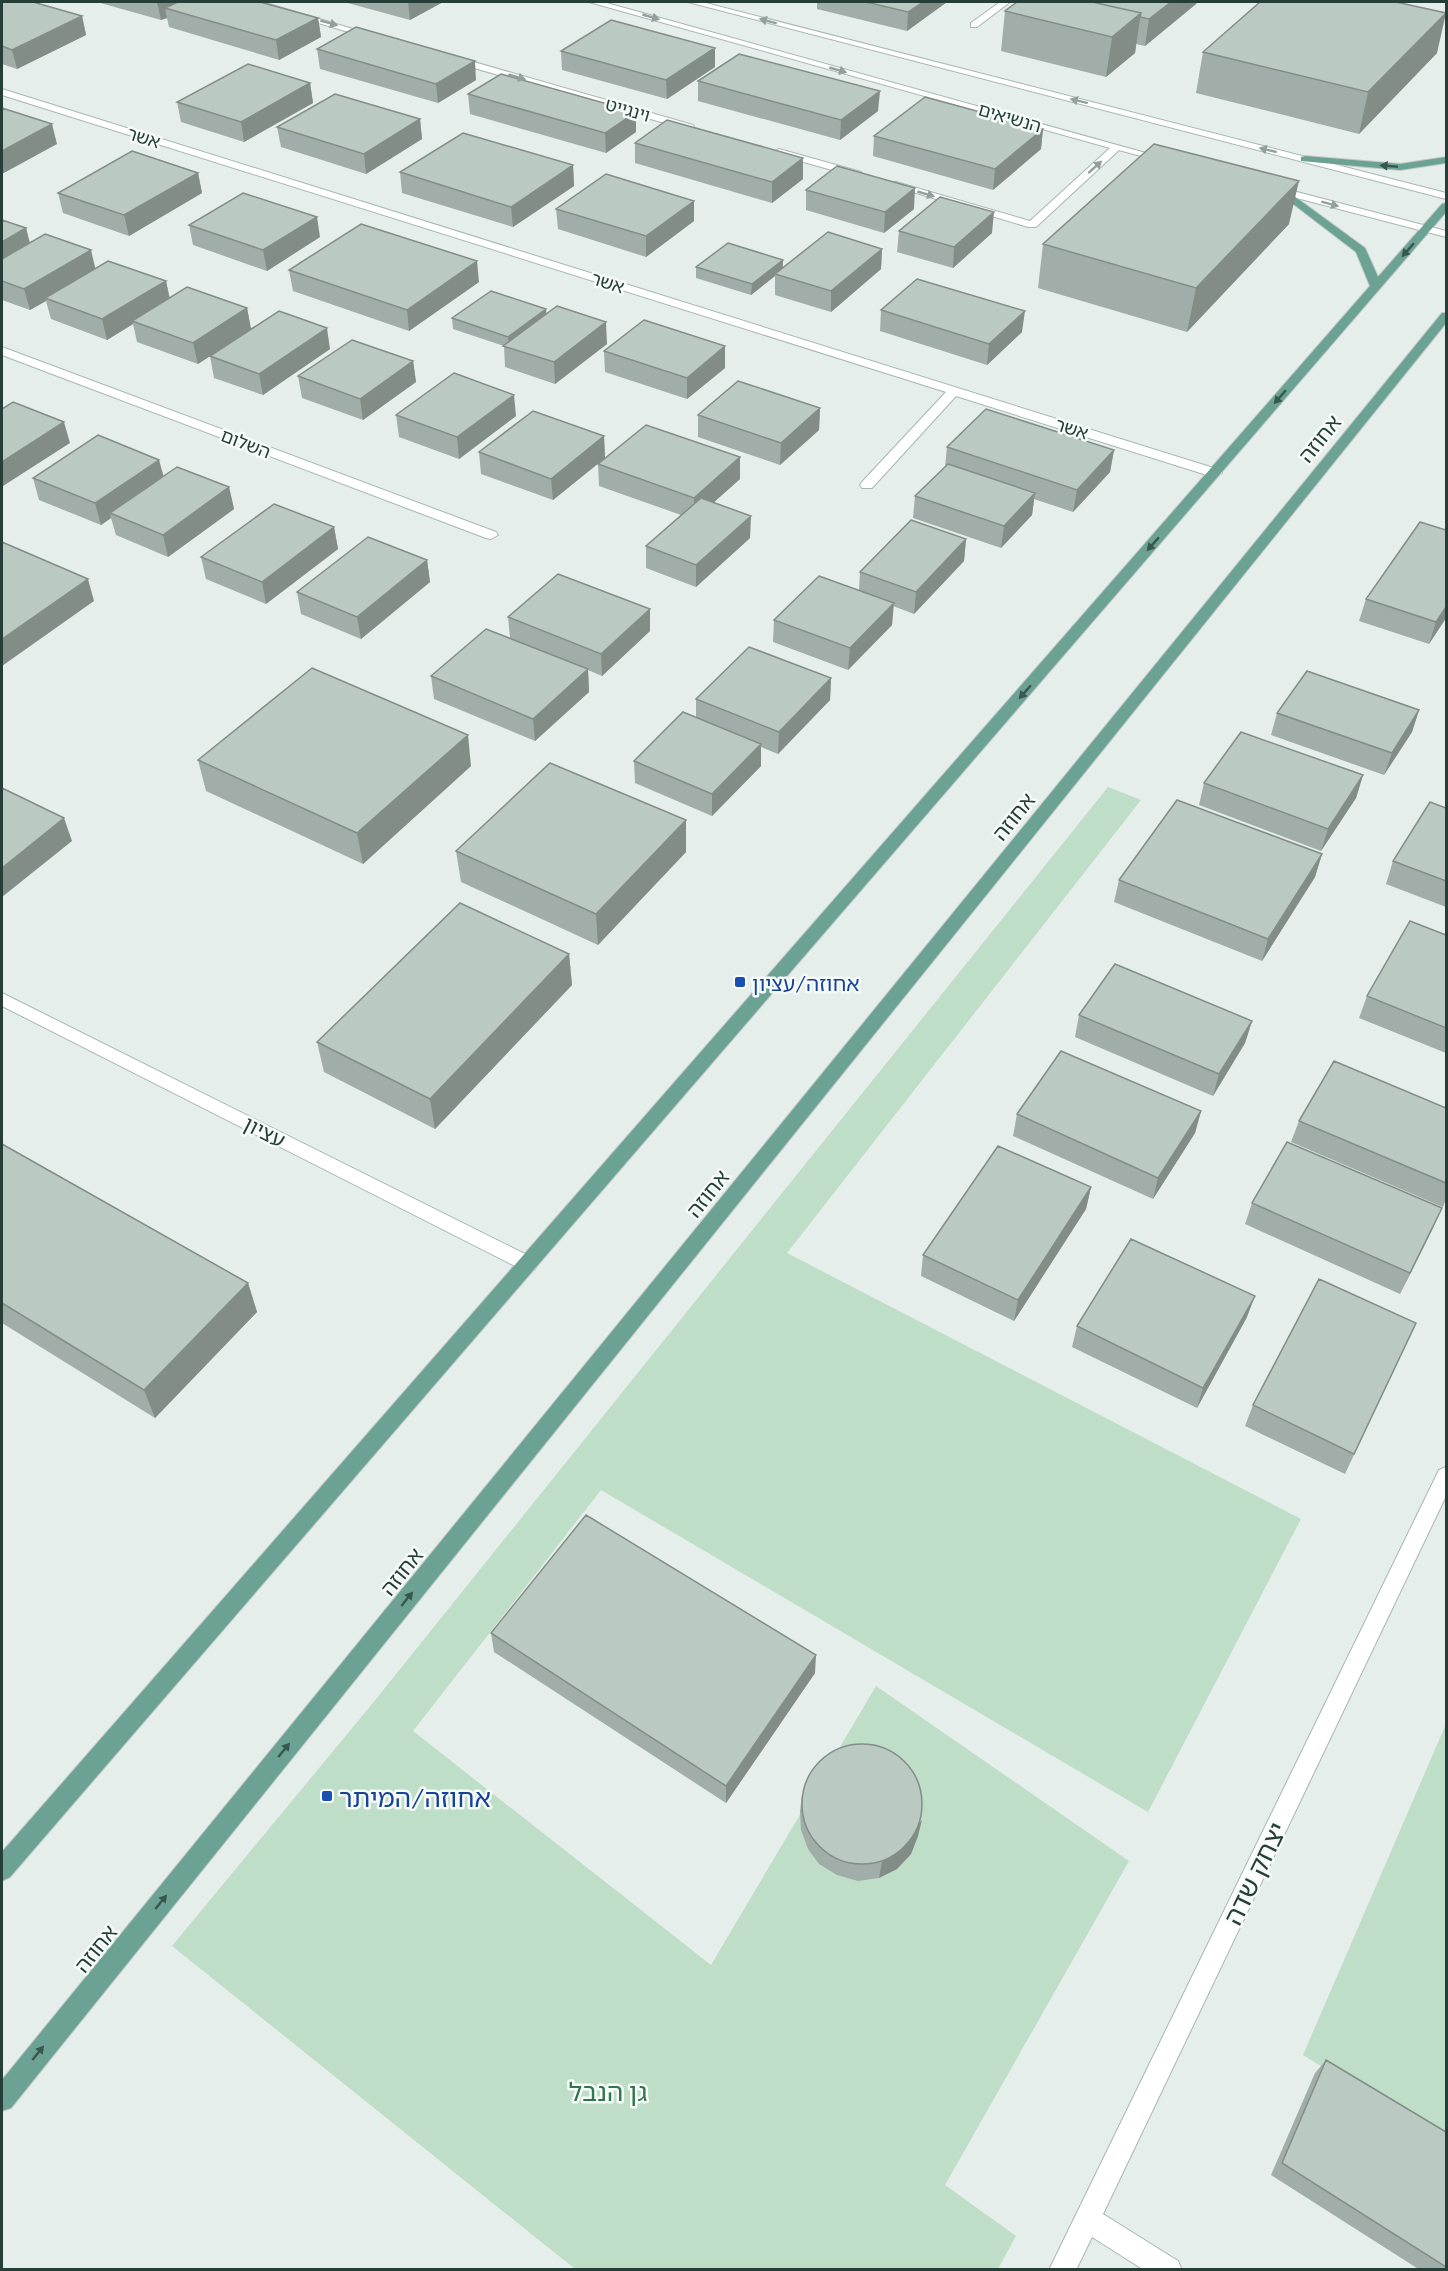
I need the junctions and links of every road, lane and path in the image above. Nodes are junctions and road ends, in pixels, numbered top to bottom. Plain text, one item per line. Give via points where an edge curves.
1 (253, 2) edge
2 (594, 2) edge
3 (693, 2) edge
4 (1005, 2) edge
5 (974, 25) dead end
6 (390, 41) edge
7 (448, 57) edge
8 (2, 92) edge
9 (700, 129) edge
10 (1117, 147) junction
11 (768, 149) edge
12 (1305, 159) junction
13 (1446, 160) edge
14 (1172, 162) edge
15 (872, 179) edge
16 (883, 182) edge
17 (1261, 185) edge
18 (1283, 191) junction
19 (1446, 196) edge
20 (1446, 206) edge
21 (1427, 229) junction
22 (1446, 234) edge
23 (1376, 287) junction
24 (1443, 323) edge
25 (2, 351) edge
26 (954, 391) junction
27 (1215, 473) junction
28 (867, 485) dead end
29 (491, 535) dead end
30 (2, 999) edge
31 (528, 1264) junction
32 (1446, 1476) edge
33 (2, 1869) edge
34 (2, 2099) edge
35 (1086, 2219) junction
36 (1062, 2270) edge
37 (1169, 2270) edge

1 -> 6 street
2 -> 10 street, הנשיאים
12 -> 3 street, הנשיאים
4 - 5 street
7 -> 9 street, וינגייט
8 - 26 street, אשר
10 - 14 street, הנשיאים
16 -> 10 street via 1032,225
11 - 15 street
13 -> 12 main road via 1400,167
12 - 19 street, הנשיאים
17 - 18 street
18 -> 21 street
18 - 23 main road via 1361,250
20 - 21 main road
21 - 22 street
21 -> 23 main road
23 -> 27 main road
34 -> 24 main road, אחוזה
25 - 29 street, השלום
26 - 27 street, אשר
26 - 28 street
27 -> 31 main road
30 - 31 street, עציון
31 - 33 main road
32 - 35 street, יצחק שדה
35 - 36 street, יצחק שדה
35 - 37 street

